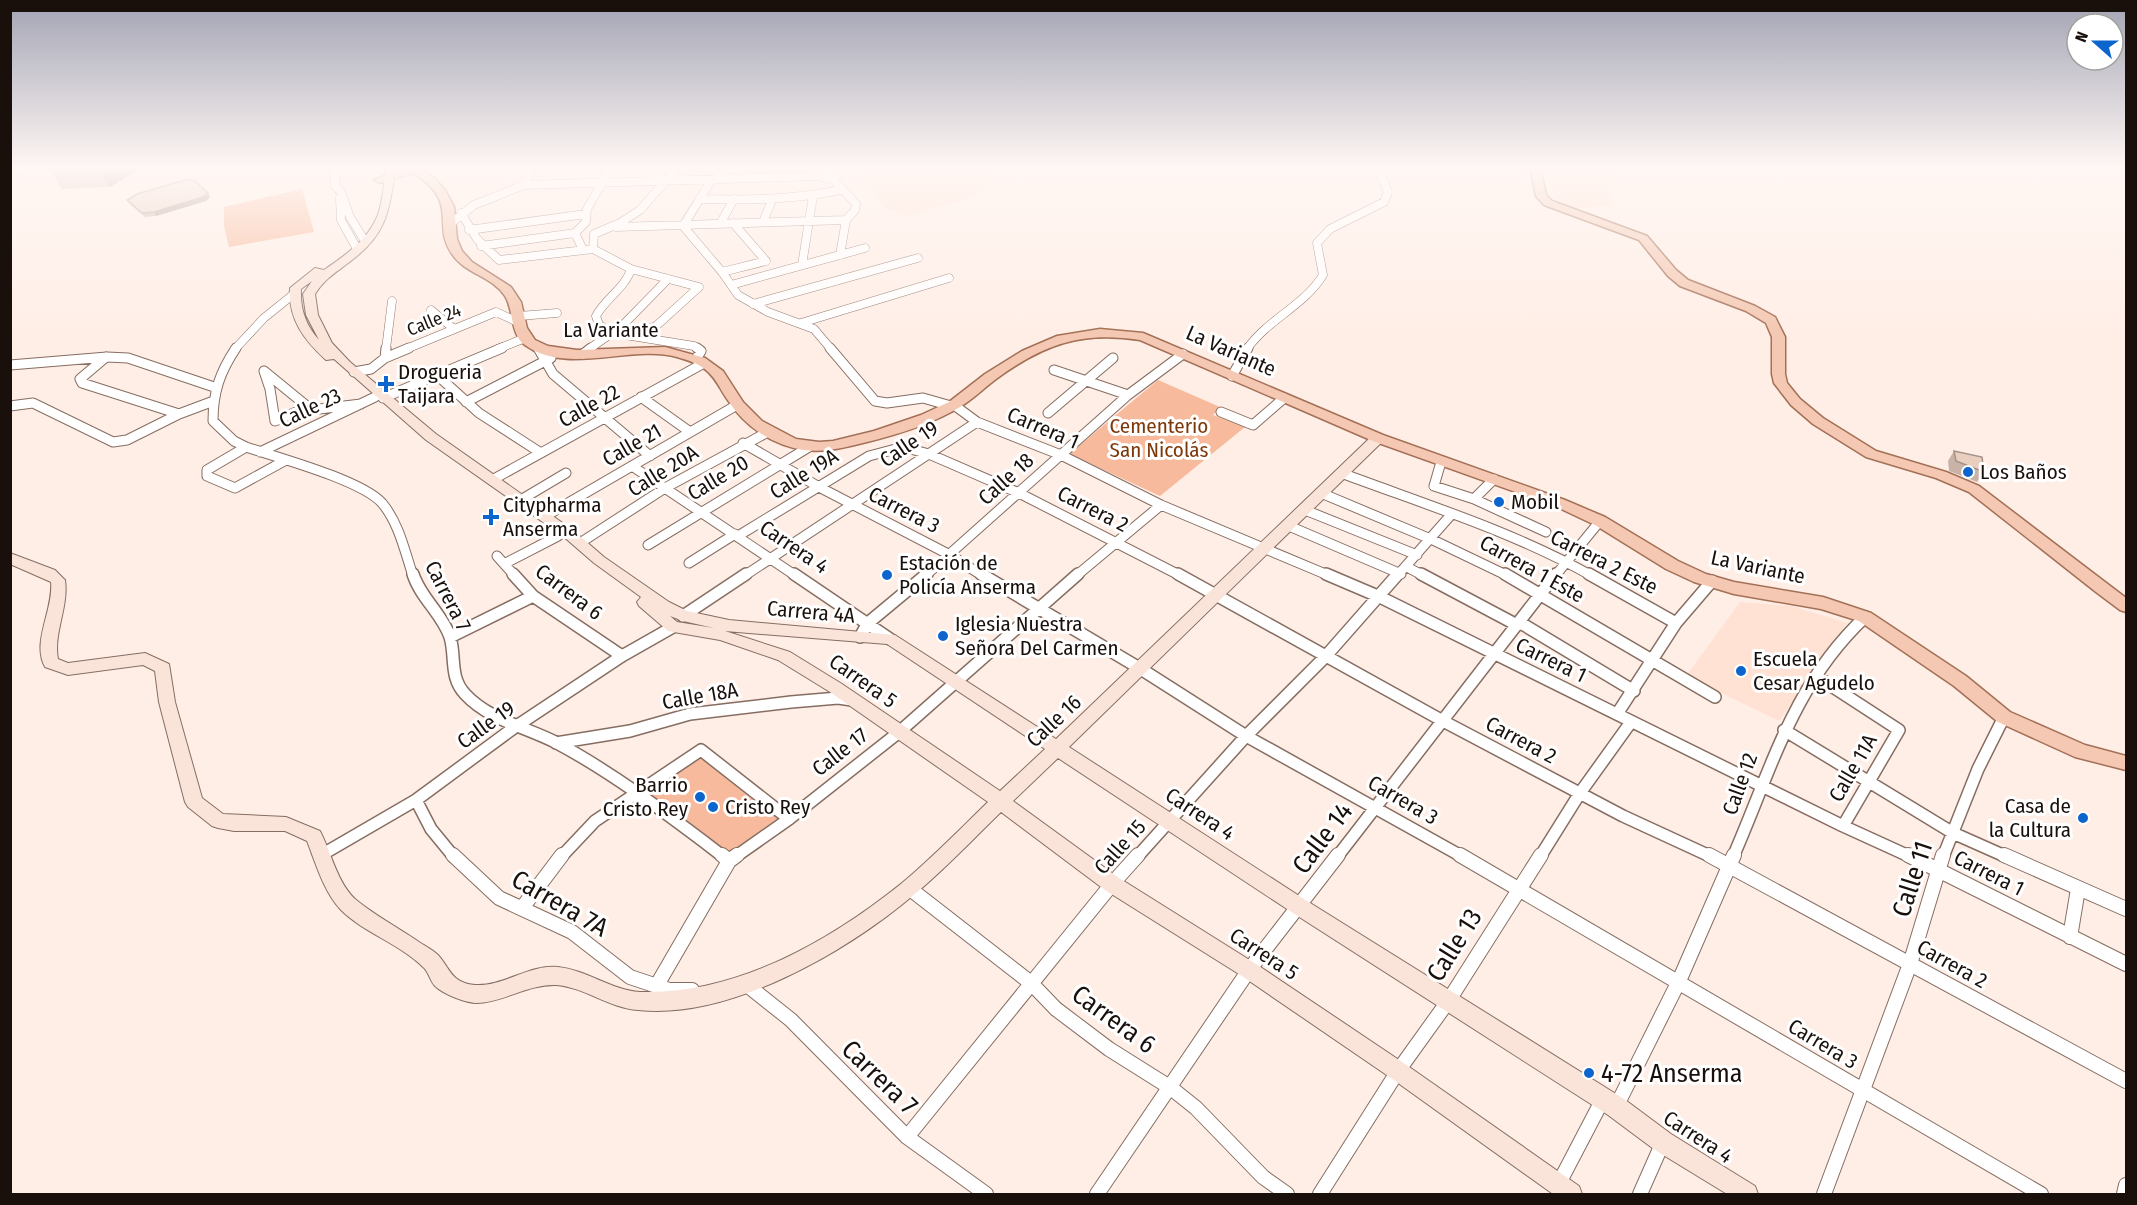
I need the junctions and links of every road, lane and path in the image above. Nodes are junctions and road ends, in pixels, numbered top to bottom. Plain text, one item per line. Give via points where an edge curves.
1 (343, 222) edge
2 (374, 222) edge
3 (380, 222) edge
4 (465, 222) edge
5 (526, 222) edge
6 (585, 222) edge
7 (619, 222) edge
8 (685, 222) edge
9 (756, 222) edge
10 (809, 222) edge
11 (846, 222) edge
12 (1344, 222) edge
13 (1600, 222) edge
14 (733, 223) junction
15 (450, 224) edge
16 (720, 224) joint
17 (612, 226) junction
18 (683, 226) junction
19 (469, 230) junction
20 (575, 232) junction
21 (360, 242) junction
22 (482, 246) junction
23 (865, 248) dead end
24 (593, 249) junction
25 (583, 250) junction
26 (840, 255) junction
27 (918, 258) dead end
28 (802, 265) junction
29 (631, 269) junction
30 (722, 272) junction
31 (949, 278) dead end
32 (668, 279) junction
33 (731, 285) junction
34 (295, 292) junction
35 (392, 301) dead end
36 (753, 304) junction
37 (431, 310) dead end
38 (557, 313) dead end
39 (520, 320) junction
40 (800, 323) junction
41 (454, 329) junction
42 (613, 333) junction
43 (531, 342) junction
44 (562, 352) junction
45 (583, 354) junction
46 (1183, 354) junction
47 (107, 357) junction
48 (1113, 358) dead end
49 (383, 360) junction
50 (547, 360) junction
51 (700, 361) junction
52 (10, 365) edge
53 (1054, 370) dead end
54 (354, 372) junction
55 (437, 375) junction
56 (1232, 376) junction
57 (1087, 380) junction
58 (214, 387) junction
59 (1128, 395) junction
60 (641, 397) junction
61 (1284, 398) junction
62 (373, 400) junction
63 (211, 402) junction
64 (466, 402) junction
65 (737, 405) junction
66 (10, 406) edge
67 (953, 406) junction
68 (308, 407) junction
69 (1221, 412) dead end
70 (1048, 413) dead end
71 (178, 414) junction
72 (605, 417) junction
73 (977, 422) junction
74 (690, 432) junction
75 (766, 432) junction
76 (1378, 438) junction
77 (743, 443) junction
78 (246, 447) junction
79 (809, 447) junction
80 (892, 449) joint
81 (260, 452) junction
82 (541, 453) junction
83 (929, 454) junction
84 (1061, 455) junction
85 (650, 456) junction
86 (286, 460) junction
87 (1442, 462) junction
88 (778, 465) junction
89 (632, 466) junction
90 (566, 473) dead end
91 (1344, 474) junction
92 (1494, 479) junction
93 (492, 480) junction
94 (819, 487) junction
95 (665, 488) junction
96 (1020, 493) junction
97 (1322, 493) junction
98 (1474, 499) junction
99 (519, 501) junction
100 (853, 505) junction
101 (1161, 505) junction
102 (1305, 510) junction
103 (701, 512) junction
104 (1450, 516) junction
105 (544, 517) junction
106 (1600, 521) junction
107 (1289, 526) junction
108 (1546, 532) dead end
109 (737, 535) junction
110 (558, 536) junction
111 (1433, 538) junction
112 (580, 543) junction
113 (1117, 543) junction
114 (648, 544) dead end
115 (1266, 549) junction
116 (950, 555) junction
117 (1417, 555) junction
118 (10, 558) edge
119 (768, 559) junction
120 (1565, 561) junction
121 (689, 563) dead end
122 (1404, 571) junction
123 (1712, 581) junction
124 (1542, 594) junction
125 (533, 596) junction
126 (1218, 596) junction
127 (1380, 597) junction
128 (2124, 603) edge
129 (1036, 609) junction
130 (1865, 617) junction
131 (678, 622) junction
132 (1676, 622) junction
133 (1518, 624) junction
134 (729, 626) joint
135 (864, 630) junction
136 (450, 637) junction
137 (890, 639) joint
138 (1494, 654) junction
139 (622, 656) junction
140 (1325, 657) junction
141 (1651, 661) junction
142 (1142, 669) junction
143 (1816, 676) junction
144 (957, 682) junction
145 (1634, 691) junction
146 (1715, 697) dead end
147 (852, 700) junction
148 (1617, 714) junction
149 (2004, 717) junction
150 (1443, 721) junction
151 (1631, 722) junction
152 (515, 727) junction
153 (1784, 730) junction
154 (898, 733) junction
155 (1246, 736) junction
156 (556, 743) junction
157 (1057, 749) junction
158 (2127, 763) edge
159 (1869, 783) junction
160 (1764, 786) junction
161 (1580, 793) junction
162 (635, 794) junction
163 (416, 800) junction
164 (1000, 801) junction
165 (1376, 807) junction
166 (789, 819) junction
167 (1170, 821) junction
168 (1843, 826) junction
169 (1953, 833) junction
170 (323, 854) junction
171 (729, 861) junction
172 (1730, 866) junction
173 (1938, 869) junction
174 (1112, 884) junction
175 (909, 888) junction
176 (2078, 889) junction
177 (1518, 890) junction
178 (1300, 907) junction
179 (522, 908) junction
180 (2127, 909) edge
181 (2070, 937) junction
182 (2127, 963) edge
183 (1910, 964) junction
184 (1250, 970) junction
185 (1679, 981) junction
186 (1031, 983) junction
187 (747, 985) junction
188 (660, 993) junction
189 (1449, 1000) junction
190 (1398, 1071) junction
191 (2127, 1081) edge
192 (1172, 1088) junction
193 (1864, 1091) junction
194 (1609, 1103) junction
195 (908, 1137) junction
196 (1663, 1142) junction
197 (2127, 1185) edge
198 (1567, 1192) edge
199 (986, 1194) edge
200 (1097, 1194) edge
201 (1287, 1194) edge
202 (1320, 1194) edge
203 (1640, 1194) edge
204 (1747, 1194) edge
205 (1824, 1194) edge
206 (2041, 1194) edge
207 (2124, 1194) edge

1 - 21 street
2 - 21 street
3 - 54 street, Carrera 5 via 350,257 319,278 309,294 312,315 327,344
4 - 19 street
5 - 19 street
6 - 20 street
7 - 17 street
8 - 18 street
9 - 14 street
10 - 28 street
11 - 26 street
12 - 56 street via 1330,229 1317,243 1323,275 1317,286 1252,342
13 - 128 main road via 1643,238 1683,282 1771,320 1780,339 1780,384 1825,426 1872,454 1934,472 1973,489
14 - 16 street
14 - 30 street via 766,261
15 - 39 main road via 457,254 504,286 515,301
16 - 18 street
17 - 18 street
17 - 24 street via 594,234
18 - 30 street
19 - 22 street
20 - 22 street
20 - 25 street
21 - 34 street via 343,257 312,274
22 - 25 street via 500,260
23 - 26 street
24 - 25 street
24 - 29 street
26 - 28 street
27 - 36 street
28 - 33 street
29 - 32 street
29 - 42 street via 596,316 599,326
30 - 33 street
31 - 40 street
32 - 42 street
32 - 42 street via 699,287 655,327
33 - 36 street
34 - 58 street via 236,347
34 - 62 street, Carrera 5 via 298,320 313,343
35 - 49 street
36 - 40 street
37 - 41 street
38 - 39 street
39 - 41 street, Calle 24 via 496,312
39 - 43 main road
40 - 67 street via 813,329 872,400 891,403 923,398
41 - 49 street, Calle 24
42 - 45 street
42 - 51 street via 694,346 701,351
43 - 44 main road, La Variante
43 - 50 street
43 - 55 street, Calle 23
44 - 45 main road, La Variante
44 - 50 street
45 - 51 main road, La Variante via 665,351
46 - 56 main road, La Variante
46 - 59 street, Calle 18
46 - 67 main road, La Variante via 1143,337 1077,333 1020,358
47 - 52 street
47 - 58 street via 129,358
47 - 71 street via 80,379 90,386
48 - 57 street
49 - 54 street, Calle 24 via 364,372
50 - 64 street
50 - 72 street via 553,374
51 - 60 street, Calle 22
51 - 65 main road, La Variante via 724,380
53 - 57 street
54 - 62 street, Carrera 5
55 - 62 street, Calle 23
55 - 64 street
56 - 61 main road, La Variante
57 - 59 street
57 - 70 street
58 - 63 street
59 - 84 street, Calle 18
60 - 72 street, Calle 22
60 - 74 street
61 - 69 street via 1254,425
61 - 76 main road, La Variante
62 - 68 street via 311,410
62 - 81 street, Calle 23
62 - 93 street, Carrera 5
62 - 110 street, Carrera 5
63 - 71 street
63 - 78 street, Carrera 7 via 213,421
64 - 82 street
65 - 74 street, Calle 21
65 - 75 main road, La Variante
66 - 71 street via 33,403 106,440 123,441
67 - 73 street, Carrera 1
67 - 79 main road, La Variante via 879,433
68 - 68 street via 299,398 264,371 275,421
72 - 82 street, Calle 22
72 - 85 street
73 - 83 street, Calle 19
73 - 84 street, Carrera 1
74 - 85 street, Calle 21
75 - 77 street, Calle 20A
75 - 79 main road, La Variante
76 - 87 main road, La Variante
76 - 91 street, Calle 16
77 - 88 street, Carrera 3
77 - 95 street, Calle 20A
78 - 81 street, Carrera 7
78 - 86 street via 205,474 235,488
79 - 88 street, Calle 20
80 - 83 street, Carrera 2 via 913,448
80 - 94 street, Calle 19A via 864,459
81 - 86 street, Carrera 7
82 - 93 street, Calle 22
83 - 96 street, Carrera 2
83 - 100 street, Calle 19
84 - 96 street, Calle 18
84 - 101 street, Carrera 1
85 - 89 street, Calle 21
86 - 136 street, Carrera 7 via 359,486 382,503 401,538 414,579
87 - 92 main road, La Variante
87 - 98 street via 1434,486
88 - 94 street, Carrera 3
88 - 103 street, Calle 20
89 - 95 street, Carrera 4
89 - 105 street, Calle 21
90 - 99 street
91 - 97 street, Calle 16
91 - 104 street, Carrera 2 Este
92 - 98 street
92 - 106 main road, La Variante
93 - 99 street, Carrera 5
94 - 100 street, Carrera 3
94 - 109 street, Calle 19A
95 - 103 street, Carrera 4
95 - 112 street, Calle 20A
96 - 113 street, Carrera 2
96 - 116 street, Calle 18
97 - 102 street, Calle 16
97 - 111 street, Carrera 1 Este
98 - 108 street
99 - 105 street, Carrera 5
100 - 116 street, Carrera 3
100 - 119 street, Calle 19
101 - 113 street, Calle 17
101 - 115 street, Carrera 1
102 - 107 street, Calle 16
102 - 117 street
103 - 109 street, Carrera 4
103 - 114 street, Calle 20
104 - 111 street, Calle 15
104 - 120 street, Carrera 2 Este
105 - 112 street, Carrera 5
106 - 120 street, Calle 14
106 - 123 main road, La Variante via 1672,565
107 - 115 street, Calle 16
107 - 122 street
109 - 119 street, Carrera 4
109 - 121 street, Calle 19A
110 - 125 street, Carrera 6 via 500,560
110 - 131 street, Carrera 5
111 - 117 street, Calle 15
111 - 124 street, Carrera 1 Este
112 - 131 street, Carrera 5 via 664,606
113 - 126 street, Carrera 2
113 - 129 street, Calle 17
115 - 126 street, Calle 16
115 - 127 street, Carrera 1
116 - 129 street, Carrera 3
116 - 135 street, Calle 18
117 - 122 street, Calle 15
118 - 170 street, Calle 16 via 58,580 60,595 49,639 51,663 68,669 146,659 163,668 167,702 194,802 218,821 269,822 302,829 314,836
119 - 131 street, Calle 19
119 - 135 street, Carrera 4
120 - 124 street, Calle 14
120 - 132 street, Carrera 2 Este
122 - 127 street, Calle 15
122 - 133 street
123 - 130 main road, La Variante via 1823,603
123 - 132 street
124 - 133 street, Calle 14
124 - 141 street, Carrera 1 Este
125 - 136 street
125 - 139 street, Carrera 6
126 - 140 street, Carrera 2
126 - 142 street, Calle 16
127 - 138 street, Carrera 1
127 - 140 street, Calle 15
129 - 142 street, Carrera 3
129 - 144 street, Calle 17
130 - 143 street, Calle 12 via 1846,633
130 - 149 main road, La Variante via 1960,681
131 - 134 street, Carrera 5
131 - 139 street, Calle 19
131 - 147 street, Carrera 5 via 784,656
132 - 141 street
133 - 138 street, Calle 14
133 - 145 street
134 - 135 street, Carrera 4A
135 - 137 street, Carrera 4A
136 - 152 street, Carrera 7 via 453,671 462,691
137 - 144 street, Carrera 4
138 - 148 street, Carrera 1
138 - 150 street, Calle 14
139 - 152 street, Calle 19
140 - 150 street, Carrera 2
140 - 155 street, Calle 15
141 - 145 street
141 - 146 street, Carrera 1 Este
142 - 155 street, Carrera 3
142 - 157 street, Calle 16
143 - 153 street, Calle 12
143 - 159 street, Calle 11A via 1899,730
144 - 154 street, Calle 17
144 - 157 street, Carrera 4
145 - 148 street
147 - 154 street, Carrera 5
147 - 156 street, Calle 18A via 815,700 690,714 630,731
148 - 151 street, Carrera 1
149 - 158 main road, La Variante via 2082,752
149 - 169 street, Calle 11
150 - 161 street, Carrera 2
150 - 165 street, Calle 14
151 - 160 street, Carrera 1
151 - 161 street, Calle 13
152 - 156 street, Carrera 7
152 - 163 street, Calle 19
153 - 159 street
153 - 160 street, Calle 12
154 - 164 street, Carrera 5
154 - 166 street, Calle 17
155 - 165 street, Carrera 3
155 - 167 street, Calle 15
156 - 162 street, Carrera 7
157 - 164 street, Calle 16
157 - 167 street, Carrera 4
159 - 168 street, Calle 11A
159 - 169 street
160 - 168 street, Carrera 1
160 - 172 street, Calle 12
161 - 172 street, Carrera 2
161 - 177 street, Calle 13
162 - 166 street via 701,750
162 - 171 street, Carrera 7
162 - 179 street via 595,821 565,852
163 - 170 street, Calle 19
163 - 179 street, Carrera 7A via 449,852 499,898
164 - 174 street, Carrera 5
164 - 175 street, Calle 16
165 - 177 street, Carrera 3
165 - 178 street, Calle 14
166 - 171 street, Calle 17
167 - 174 street, Calle 15
167 - 178 street, Carrera 4
168 - 173 street, Carrera 1
169 - 173 street, Calle 11
169 - 176 street
170 - 188 street, Calle 16 via 333,882 348,904 431,961 442,980 459,989 475,994 539,976 558,976 637,1001
171 - 188 street, Calle 17
172 - 183 street, Carrera 2
172 - 185 street, Calle 12
173 - 181 street, Carrera 1
173 - 183 street, Calle 11
174 - 184 street, Carrera 5
174 - 186 street, Calle 15
175 - 186 street, Carrera 6
175 - 187 street, Calle 16 via 839,939
176 - 180 street
176 - 181 street
177 - 185 street, Carrera 3
177 - 189 street, Calle 13
178 - 184 street, Calle 14
178 - 189 street, Carrera 4
179 - 188 street, Carrera 7A via 572,932 630,977
181 - 182 street, Carrera 1
183 - 191 street, Carrera 2
183 - 193 street, Calle 11
184 - 190 street, Carrera 5
184 - 192 street, Calle 14
185 - 193 street, Carrera 3
185 - 194 street, Calle 12
186 - 192 street, Carrera 6 via 1056,1009 1109,1049
186 - 195 street, Calle 15
187 - 188 street, Calle 16 via 720,992
187 - 195 street, Carrera 7 via 790,1020
189 - 190 street, Calle 13
189 - 194 street, Carrera 4
190 - 198 street, Carrera 5
190 - 202 street, Calle 13
192 - 200 street, Calle 14
192 - 201 street, Carrera 6 via 1263,1177
193 - 205 street, Calle 11
193 - 206 street, Carrera 3
194 - 196 street, Carrera 4
194 - 198 street
195 - 199 street, Carrera 7
196 - 203 street
196 - 204 street, Carrera 4
197 - 207 street

